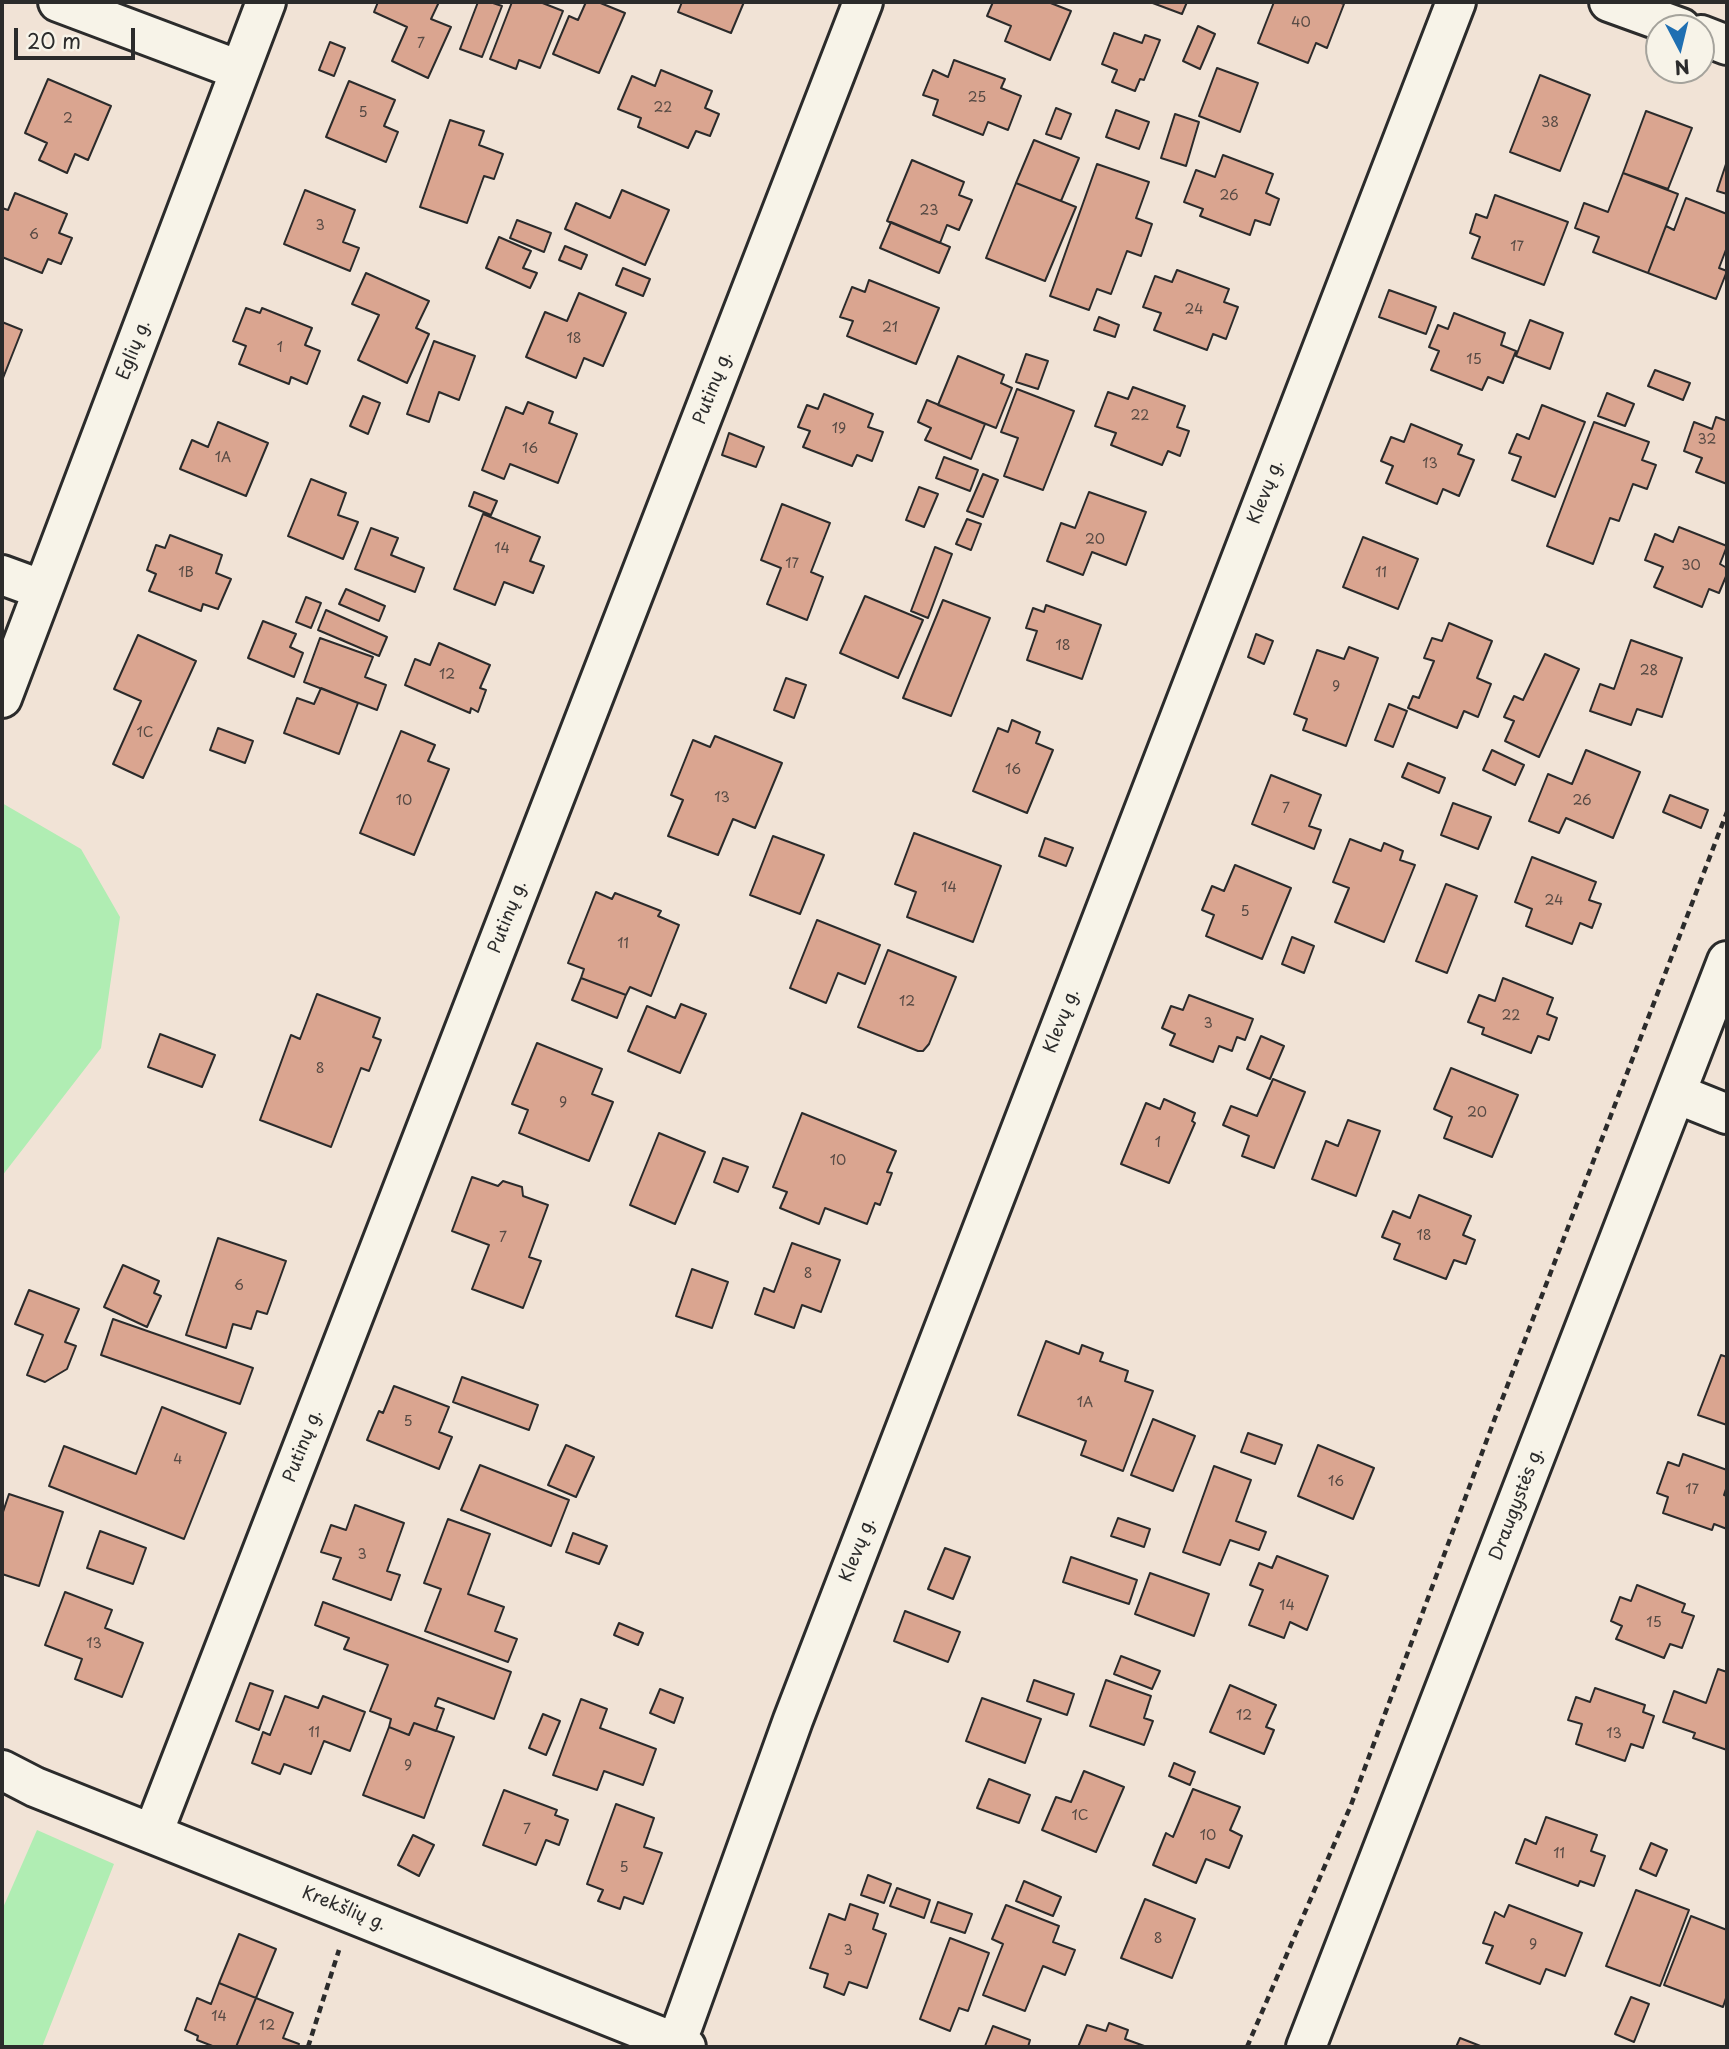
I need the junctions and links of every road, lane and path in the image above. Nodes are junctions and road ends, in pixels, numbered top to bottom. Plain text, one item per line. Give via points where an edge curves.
1 (58, 2) edge
2 (266, 2) edge
3 (863, 2) edge
4 (1455, 2) edge
5 (1609, 2) edge
6 (1645, 15) edge
7 (239, 69) junction
8 (2, 575) edge
9 (43, 590) junction
10 (2, 698) edge
11 (1727, 811) edge
12 (1727, 961) edge
13 (1677, 1094) junction
14 (1727, 1114) edge
15 (2, 1770) edge
16 (153, 1832) junction
17 (351, 1912) junction
18 (678, 2046) edge
19 (308, 2047) edge
20 (1247, 2047) edge
21 (1306, 2047) edge

1 - 7 street
2 - 7 street, Eglių g.
3 - 16 street, Putinų g.
4 - 18 street, Klevų g. via 793,1720
5 - 6 street
7 - 9 street, Eglių g.
8 - 9 street
9 - 10 street, Eglių g.
11 - 20 path via 1355,1793
12 - 13 street, Draugystės g.
13 - 14 street
13 - 21 street, Draugystės g.
15 - 16 street, Krekšlių g.
16 - 17 street, Krekšlių g.
17 - 18 street, Krekšlių g.
17 - 19 path

